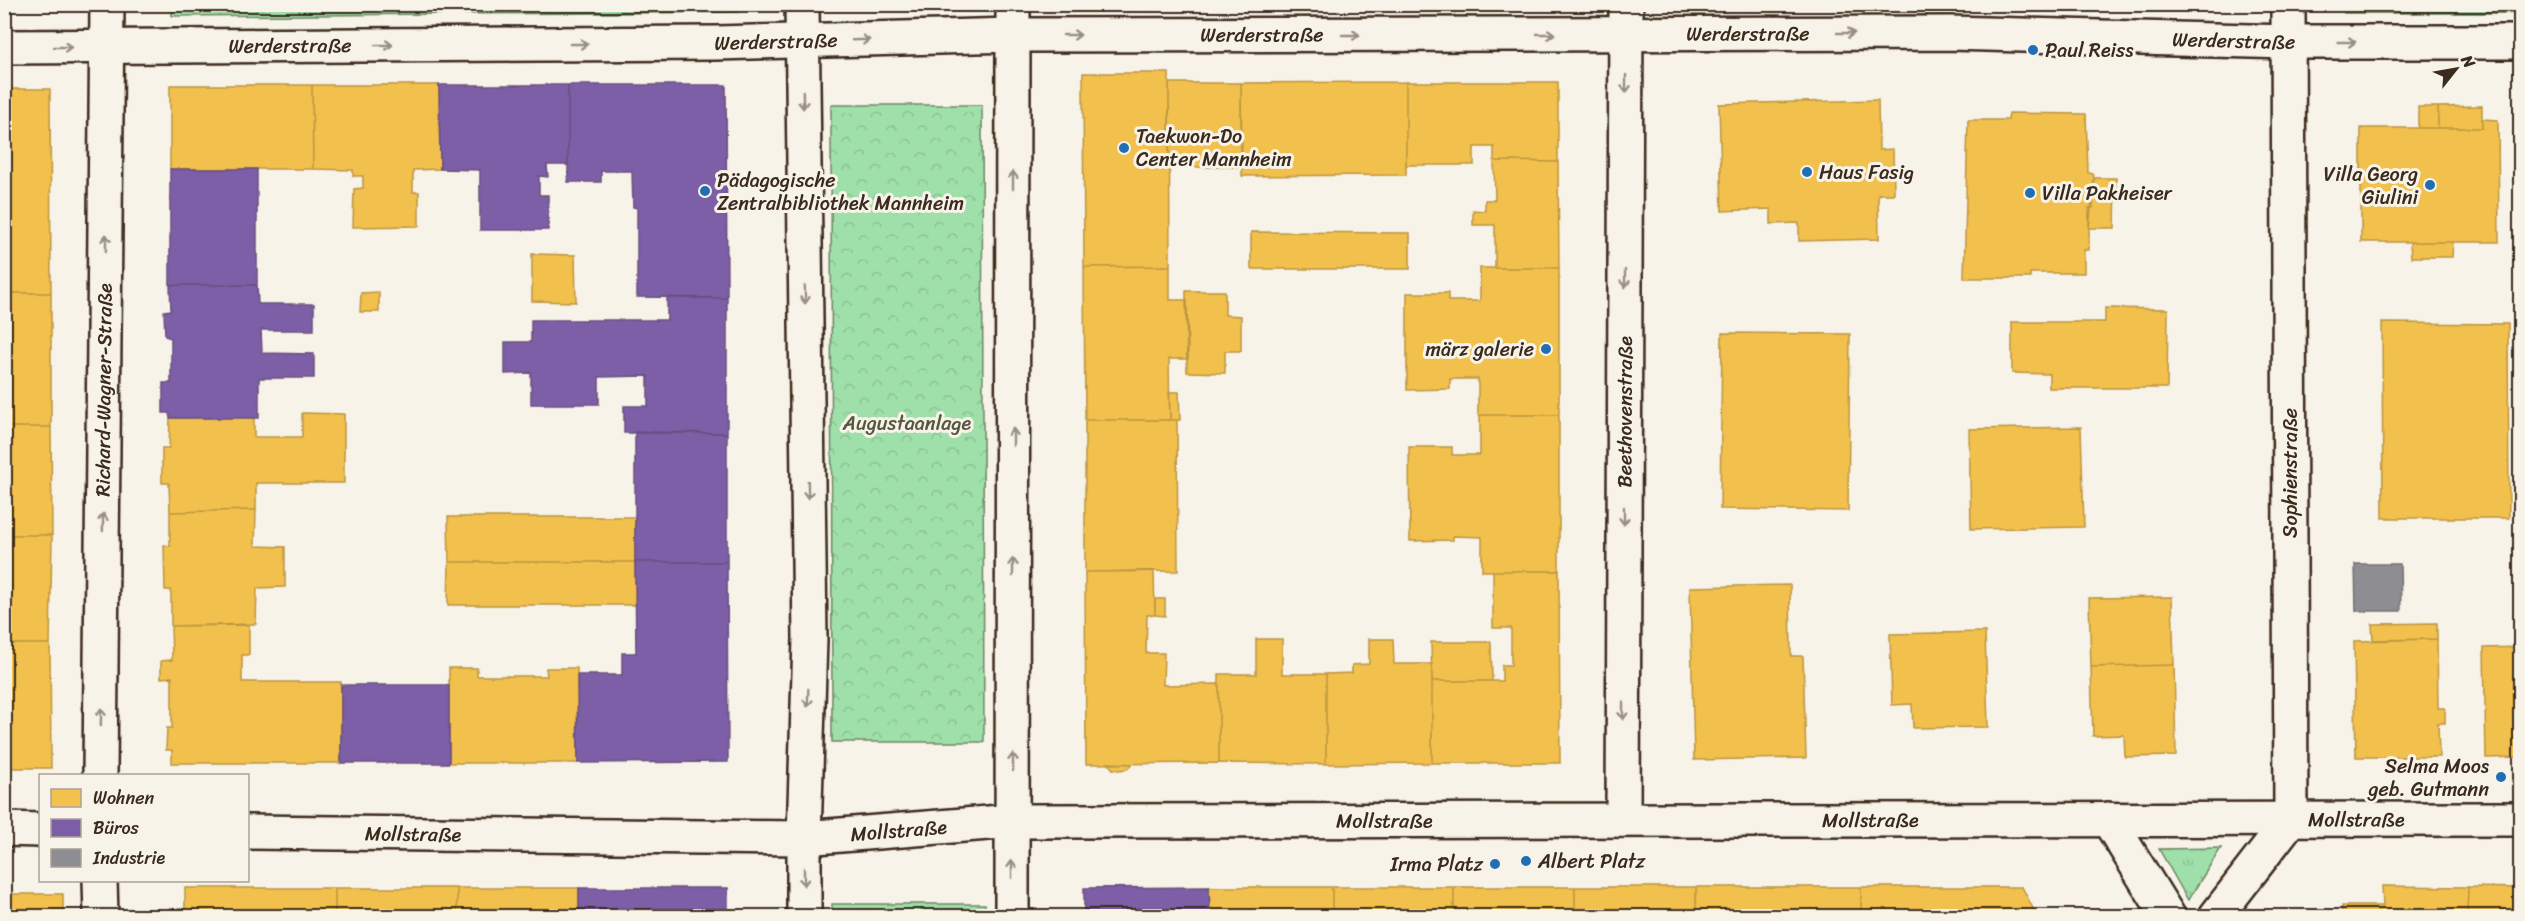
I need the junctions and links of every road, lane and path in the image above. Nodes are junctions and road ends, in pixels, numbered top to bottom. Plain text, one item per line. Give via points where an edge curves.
1 (107, 4) edge
2 (802, 4) edge
3 (2288, 4) edge
4 (1626, 19) edge
5 (1013, 20) edge
6 (802, 42) junction
7 (2289, 42) junction
8 (2520, 42) edge
9 (108, 46) junction
10 (4, 47) edge
11 (100, 774) edge
12 (2108, 819) junction
13 (2291, 819) junction
14 (2520, 819) edge
15 (1623, 820) junction
16 (1012, 821) junction
17 (4, 829) edge
18 (39, 830) edge
19 (249, 832) edge
20 (804, 838) junction
21 (100, 882) edge
22 (101, 916) edge
23 (804, 916) edge
24 (1012, 916) edge
25 (2168, 916) edge
26 (2216, 916) edge

1 - 9 street, Richard-Wagner-Straße
2 - 6 street
3 - 7 street, Sophienstraße
5 -> 4 street, Werderstraße
4 -> 7 street, Werderstraße
4 -> 15 street, Beethovenstraße
6 -> 5 street, Werderstraße
16 -> 5 street
9 -> 6 street, Werderstraße
6 -> 20 street via 810,639
7 -> 8 street, Werderstraße
7 - 13 street, Sophienstraße
10 -> 9 street, Werderstraße
11 -> 9 street, Richard-Wagner-Straße
12 - 13 street, Mollstraße
12 - 15 street, Mollstraße
12 - 25 street
13 - 14 street, Mollstraße
13 - 26 street
15 - 16 street, Mollstraße
16 - 20 street, Mollstraße
24 -> 16 street
17 - 18 street
19 - 20 street, Mollstraße
20 -> 23 street
21 - 22 street

